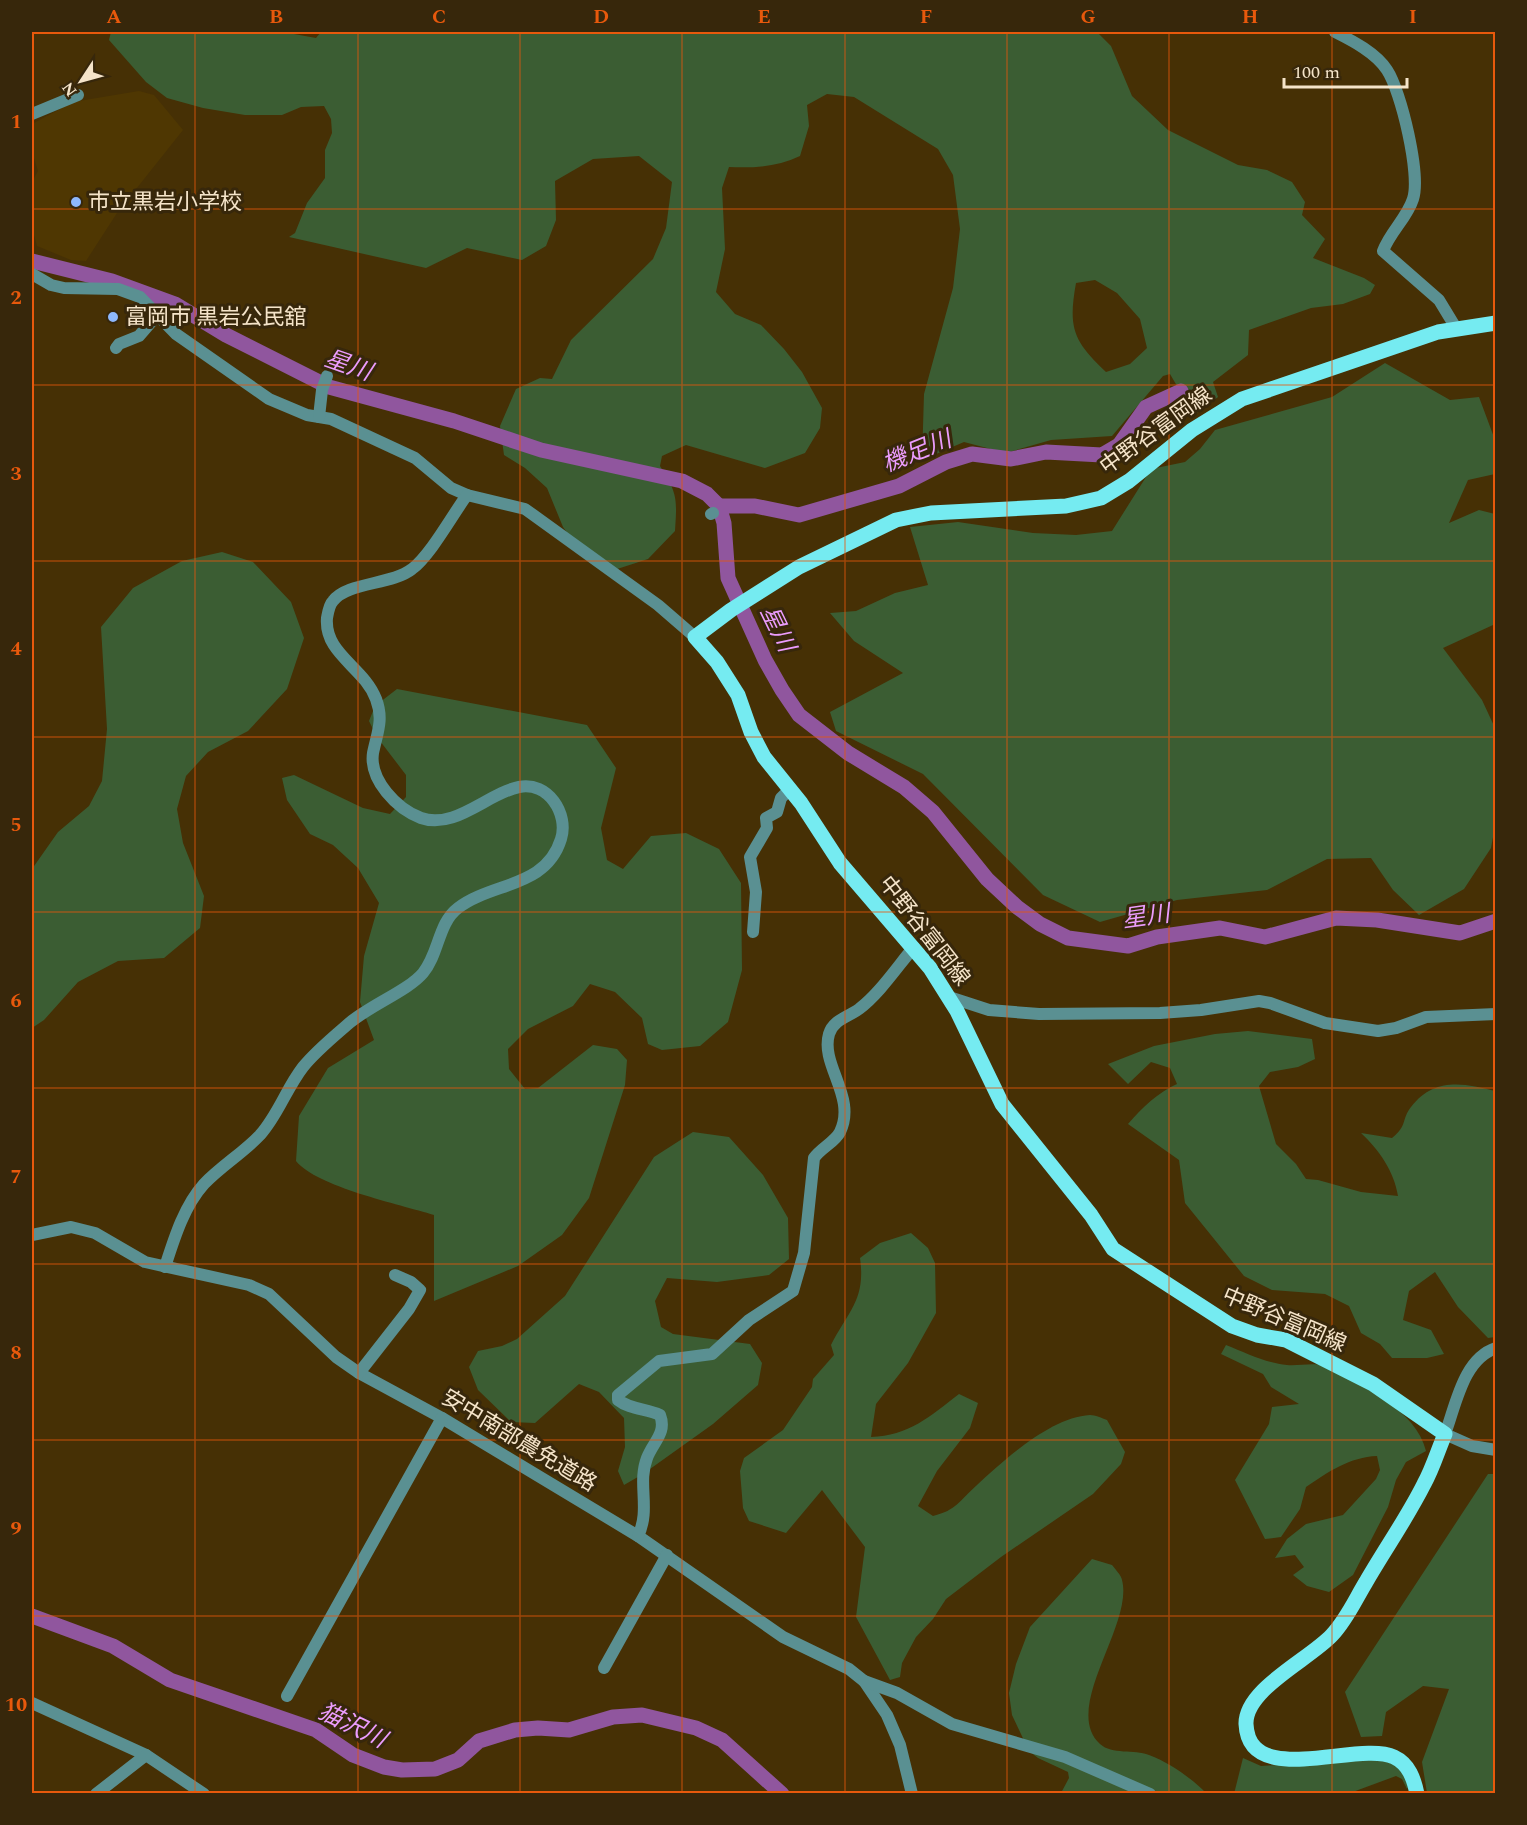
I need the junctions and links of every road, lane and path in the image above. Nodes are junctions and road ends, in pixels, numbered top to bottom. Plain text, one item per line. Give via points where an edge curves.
1 (1335, 32) edge
2 (78, 95) dead end
3 (32, 114) edge
4 (32, 274) edge
5 (158, 314) junction
6 (1496, 323) edge
7 (1456, 328) junction
8 (116, 348) dead end
9 (327, 376) dead end
10 (319, 417) junction
11 (467, 495) junction
12 (695, 638) junction
13 (790, 789) junction
14 (753, 932) dead end
15 (914, 947) junction
16 (949, 997) junction
17 (1496, 1014) edge
18 (32, 1235) edge
19 (165, 1267) junction
20 (394, 1275) dead end
21 (1496, 1348) edge
22 (359, 1372) junction
23 (442, 1418) junction
24 (1444, 1434) junction
25 (1496, 1450) edge
26 (638, 1536) junction
27 (666, 1555) junction
28 (604, 1668) dead end
29 (864, 1681) junction
30 (287, 1696) dead end
31 (32, 1703) edge
32 (146, 1755) junction
33 (96, 1794) edge
34 (204, 1794) edge
35 (912, 1794) edge
36 (1150, 1794) edge
37 (1417, 1794) edge

1 - 7 street via 1377,58 1388,71 1407,126 1414,198 1383,251 1445,306
2 - 3 street
4 - 5 street via 64,288 118,289 140,297
5 - 8 street via 139,336
5 - 10 street via 176,334 269,399
6 - 7 main road, 中野谷富岡線
7 - 12 main road, 中野谷富岡線 via 1242,399 1192,430 1129,481 1101,498 1066,506 931,513 896,520 808,562 731,610
9 - 10 street
10 - 11 street via 416,458 451,488
11 - 12 street via 525,509 658,605
11 - 19 street via 411,571 343,593 332,601 327,634 334,649 354,666 377,700 381,717 373,766 391,797 423,819 439,819 522,786 536,789 556,802 562,814 564,830 560,844 542,870 456,909 422,975 349,1023 303,1067 259,1136 201,1187 177,1232
12 - 13 main road, 中野谷富岡線 via 732,685 757,745
13 - 14 street via 781,798 777,812 766,818 766,828 750,856 756,892
13 - 15 main road, 中野谷富岡線 via 836,858
15 - 16 main road, 中野谷富岡線
15 - 26 street via 860,1008 833,1024 829,1034 827,1052 844,1099 842,1125 839,1134 814,1158 805,1246 793,1291 749,1320 712,1354 659,1361 618,1395 622,1403 654,1412 662,1421 660,1435 647,1457 646,1513
16 - 17 street via 989,1010 1040,1014 1160,1013 1259,1001 1325,1023 1378,1031 1436,1016
16 - 24 main road, 中野谷富岡線 via 1002,1104 1091,1215 1113,1249 1232,1326 1286,1340 1373,1384
18 - 19 street, 安中南部農免道路 via 56,1228 79,1229 95,1233 145,1262
19 - 22 street, 安中南部農免道路 via 249,1285 269,1294 336,1357
20 - 22 street via 420,1290 410,1309
21 - 24 street via 1480,1356 1468,1370
22 - 23 street, 安中南部農免道路
23 - 26 street, 安中南部農免道路
23 - 30 street
24 - 25 street via 1472,1446
24 - 37 main road via 1426,1482 1354,1607 1332,1636 1258,1697 1246,1719 1250,1741 1271,1758 1388,1755 1408,1767
26 - 27 street, 安中南部農免道路
27 - 28 street
27 - 29 street, 安中南部農免道路 via 783,1637 849,1669
29 - 35 street, 安中南部農免道路 via 887,1715 900,1745
29 - 36 street via 897,1693 952,1725 1065,1757
31 - 32 street
32 - 33 street
32 - 34 street

